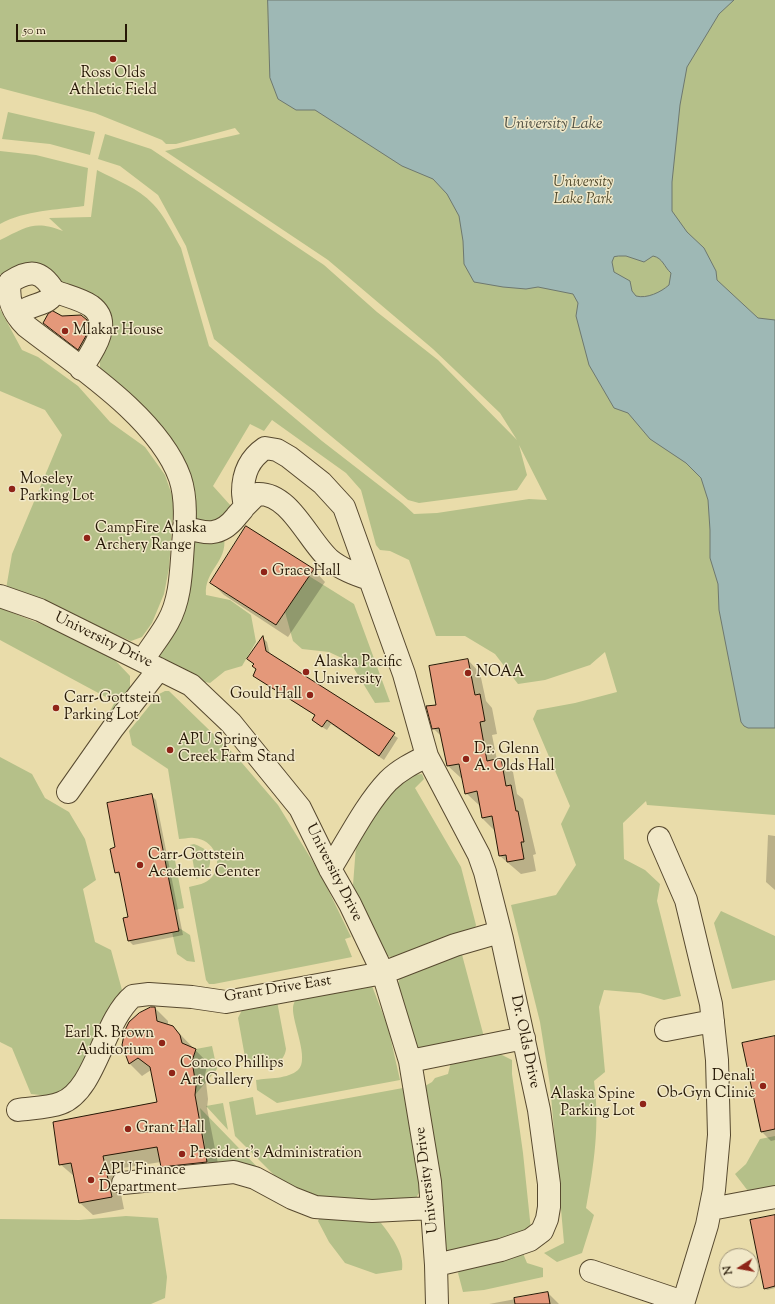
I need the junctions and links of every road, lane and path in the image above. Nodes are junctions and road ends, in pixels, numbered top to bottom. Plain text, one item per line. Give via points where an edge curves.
1 (54, 291) junction
2 (18, 316) junction
3 (81, 369) junction
4 (244, 507) junction
5 (184, 527) junction
6 (369, 578) junction
7 (0, 596) edge
8 (151, 664) junction
9 (427, 756) junction
10 (68, 792) dead end
11 (659, 838) dead end
12 (330, 869) junction
13 (500, 932) junction
14 (383, 972) junction
15 (713, 1021) junction
16 (666, 1030) dead end
17 (524, 1038) junction
18 (410, 1061) junction
19 (18, 1110) dead end
20 (123, 1183) dead end
21 (775, 1197) edge
22 (432, 1208) junction
23 (711, 1209) junction
24 (436, 1265) junction
25 (591, 1271) dead end
26 (683, 1303) edge
27 (436, 1304) edge

1 - 2 street via 50,300 28,307
1 - 2 street via 45,278 35,273 23,273 10,282 8,293 11,305
1 - 3 street via 90,306 97,311 101,322 98,343
2 - 3 street via 26,326
3 - 5 street via 112,391 162,446 180,479
4 - 5 street via 224,530 207,533
4 - 6 street via 257,494 263,493 278,500 291,510 330,560 350,572
4 - 6 street, Dr. Olds Drive via 244,479 248,464 265,448 277,450 322,483 344,507
5 - 8 street via 177,598
6 - 9 street, Dr. Olds Drive via 404,674
7 - 8 street, University Drive via 40,610
8 - 10 street via 113,728
8 - 12 street, University Drive via 191,686 231,723 300,808
9 - 12 street via 405,768 388,782
9 - 13 street, Dr. Olds Drive via 479,855
11 - 15 street via 686,900
12 - 14 street, University Drive
13 - 14 street, Grant Drive East
13 - 17 street, Dr. Olds Drive
14 - 18 street, University Drive
14 - 19 street, Grant Drive East via 226,1002 149,994 133,996 120,1010 84,1083 75,1095 60,1103
15 - 16 street
15 - 23 street via 719,1135
17 - 18 street
17 - 24 street, Dr. Olds Drive via 539,1110 549,1184 547,1219 542,1231 530,1240 501,1250
18 - 22 street, University Drive
20 - 22 street via 234,1172 255,1178 315,1207 372,1211
21 - 23 street
22 - 24 street, University Drive
23 - 26 street
24 - 27 street, University Drive
25 - 26 street

